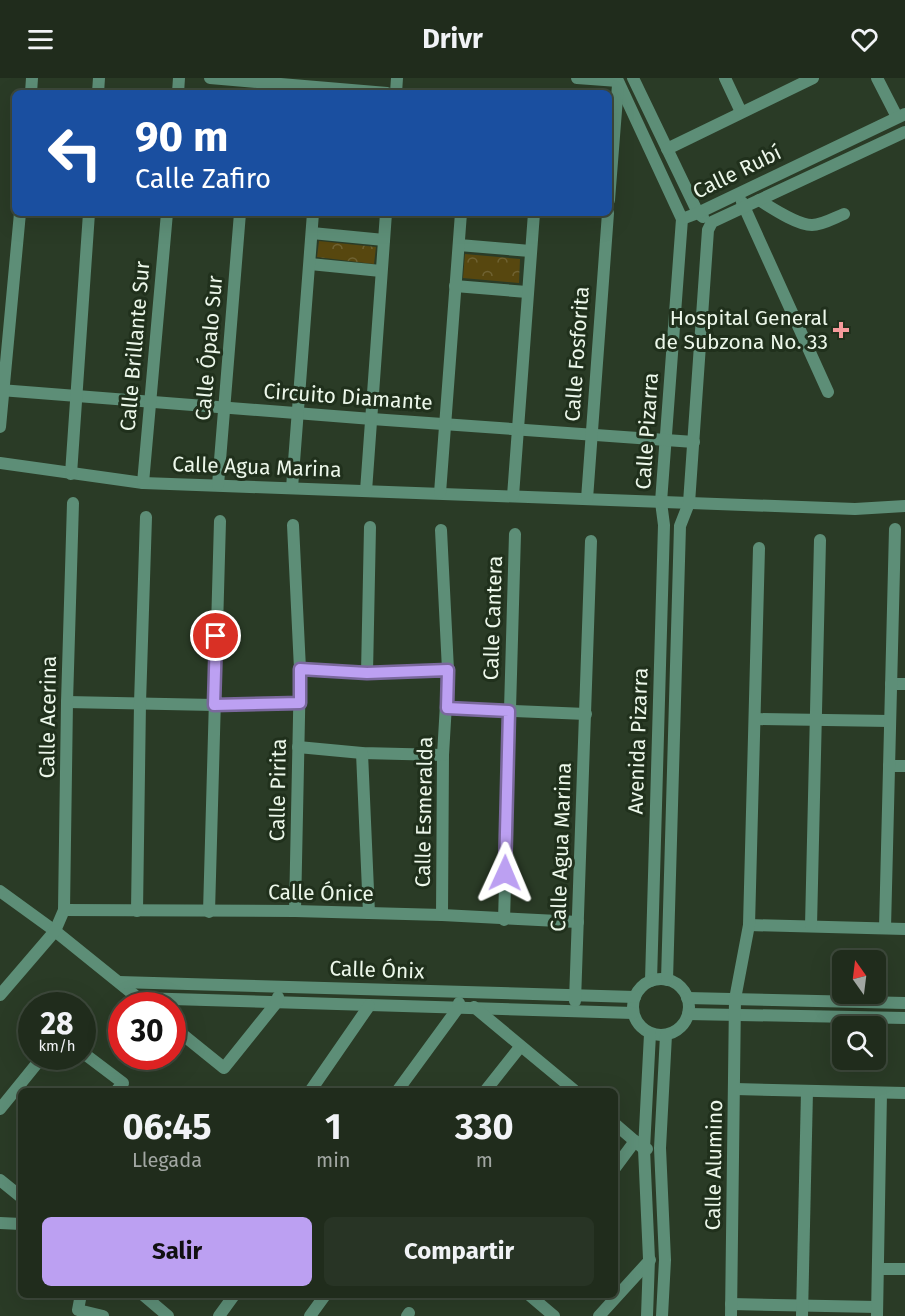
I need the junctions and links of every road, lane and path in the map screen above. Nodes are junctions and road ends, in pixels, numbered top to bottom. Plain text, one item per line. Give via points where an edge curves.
1 (210, 78) edge
2 (577, 78) edge
3 (725, 78) edge
4 (877, 78) edge
5 (627, 79) edge
6 (808, 79) edge
7 (250, 87) edge
8 (322, 90) edge
9 (613, 108) edge
10 (631, 109) junction
11 (741, 112) junction
12 (901, 116) edge
13 (612, 131) edge
14 (905, 132) edge
15 (668, 149) junction
16 (738, 193) junction
17 (759, 200) junction
18 (744, 207) junction
19 (698, 213) junction
20 (844, 214) dead end
21 (20, 216) edge
22 (89, 216) edge
23 (167, 216) edge
24 (240, 216) edge
25 (313, 216) edge
26 (386, 216) edge
27 (461, 216) edge
28 (534, 216) edge
29 (608, 216) edge
30 (682, 219) junction
31 (710, 226) junction
32 (312, 233) junction
33 (384, 240) junction
34 (459, 246) junction
35 (530, 250) junction
36 (310, 264) junction
37 (381, 271) junction
38 (455, 286) junction
39 (527, 292) junction
40 (2, 390) edge
41 (828, 392) dead end
42 (76, 396) junction
43 (149, 401) junction
44 (224, 408) junction
45 (298, 413) junction
46 (372, 419) junction
47 (445, 424) junction
48 (0, 427) edge
49 (518, 430) junction
50 (591, 435) junction
51 (666, 440) junction
52 (694, 442) junction
53 (0, 463) edge
54 (71, 474) junction
55 (143, 483) junction
56 (218, 485) junction
57 (292, 488) junction
58 (366, 491) junction
59 (440, 494) junction
60 (513, 496) junction
61 (587, 499) junction
62 (661, 502) junction
63 (73, 503) dead end
64 (689, 503) junction
65 (905, 506) edge
66 (146, 517) dead end
67 (220, 521) dead end
68 (293, 525) dead end
69 (664, 525) junction
70 (680, 526) junction
71 (370, 527) dead end
72 (895, 529) dead end
73 (441, 530) dead end
74 (515, 534) dead end
75 (820, 540) dead end
76 (591, 541) dead end
77 (759, 548) dead end
78 (300, 669) junction
79 (448, 670) junction
80 (367, 673) junction
81 (891, 684) junction
82 (905, 684) edge
83 (659, 687) junction
84 (675, 688) junction
85 (67, 702) junction
86 (300, 703) junction
87 (140, 704) junction
88 (214, 705) junction
89 (447, 708) junction
90 (509, 711) junction
91 (586, 714) junction
92 (755, 719) junction
93 (816, 719) junction
94 (890, 721) junction
95 (298, 747) junction
96 (362, 753) junction
97 (443, 754) junction
98 (889, 766) junction
99 (905, 766) edge
100 (655, 829) junction
101 (671, 830) junction
102 (0, 891) edge
103 (64, 909) junction
104 (136, 910) junction
105 (295, 911) junction
106 (208, 912) junction
107 (369, 913) junction
108 (442, 915) junction
109 (504, 920) junction
110 (578, 922) junction
111 (749, 925) junction
112 (811, 927) junction
113 (885, 928) junction
114 (905, 928) edge
115 (55, 931) junction
116 (667, 980) junction
117 (651, 981) junction
118 (119, 982) junction
119 (279, 987) junction
120 (1, 991) edge
121 (130, 992) edge
122 (464, 992) junction
123 (576, 994) junction
124 (635, 997) junction
125 (687, 998) junction
126 (735, 999) junction
127 (186, 1002) edge
128 (277, 1002) junction
129 (905, 1003) edge
130 (369, 1006) junction
131 (458, 1008) junction
132 (475, 1009) junction
133 (575, 1011) junction
134 (633, 1013) junction
135 (688, 1014) junction
136 (735, 1015) junction
137 (905, 1018) edge
138 (650, 1034) junction
139 (666, 1035) junction
140 (186, 1037) edge
141 (520, 1047) junction
142 (96, 1065) edge
143 (32, 1070) edge
144 (120, 1087) edge
145 (312, 1088) edge
146 (399, 1088) edge
147 (488, 1088) edge
148 (571, 1088) edge
149 (735, 1089) junction
150 (807, 1091) junction
151 (880, 1093) junction
152 (905, 1093) edge
153 (0, 1109) edge
154 (618, 1128) edge
155 (639, 1145) junction
156 (660, 1148) junction
157 (618, 1165) edge
158 (0, 1180) edge
159 (18, 1195) edge
160 (0, 1223) edge
161 (18, 1224) edge
162 (649, 1259) junction
163 (665, 1260) junction
164 (878, 1269) junction
165 (905, 1269) edge
166 (618, 1294) edge
167 (80, 1298) edge
168 (147, 1298) edge
169 (232, 1298) edge
170 (323, 1298) edge
171 (533, 1298) edge
172 (615, 1298) edge
173 (731, 1310) edge
174 (802, 1311) edge
175 (877, 1312) edge
176 (103, 1316) edge
177 (168, 1316) edge
178 (219, 1316) edge
179 (310, 1316) edge
180 (554, 1316) edge
181 (599, 1316) edge
182 (647, 1316) edge
183 (662, 1316) edge

1 - 7 street
2 - 5 street
3 - 11 street
4 - 12 street
5 - 9 street
5 - 10 street
5 - 15 street
6 - 11 street
7 - 8 street
9 - 10 street
9 - 13 street
10 - 30 street
11 - 15 street
12 - 16 street, Calle Rubí
14 - 17 street, Calle Rubí
15 - 19 street
16 - 18 street
16 - 19 street, Calle Rubí
17 - 18 street, Calle Rubí
17 - 20 street via 808,225
18 - 31 street, Calle Rubí
18 - 41 street
19 - 30 street, Calle Rubí
19 - 31 street
21 - 40 street
22 - 42 street
23 - 43 street, Calle Brillante Sur
24 - 44 street, Calle Ópalo Sur
25 - 32 street
26 - 33 street
27 - 34 street
28 - 35 street
29 - 50 street, Calle Fosforita
30 - 31 street, Calle Rubí
30 - 51 street, Calle Pizarra
31 - 52 street
32 - 33 street
32 - 36 street
33 - 37 street
34 - 35 street
34 - 38 street
35 - 39 street
36 - 37 street
36 - 45 street
37 - 46 street
38 - 39 street
38 - 47 street
39 - 49 street
40 - 42 street, Circuito Diamante
40 - 48 street
42 - 43 street, Circuito Diamante
42 - 54 street
43 - 44 street, Circuito Diamante
43 - 55 street, Calle Brillante Sur
44 - 45 street, Circuito Diamante
44 - 56 street, Calle Ópalo Sur
45 - 46 street, Circuito Diamante
45 - 57 street
46 - 47 street, Circuito Diamante
46 - 58 street
47 - 49 street, Circuito Diamante
47 - 59 street
49 - 50 street, Circuito Diamante
49 - 60 street
50 - 51 street, Circuito Diamante
50 - 61 street, Calle Fosforita
51 - 52 street, Circuito Diamante
51 - 62 street, Calle Pizarra
52 - 64 street
53 - 54 street, Calle Agua Marina
54 - 55 street, Calle Agua Marina
55 - 56 street, Calle Agua Marina
56 - 57 street, Calle Agua Marina
57 - 58 street, Calle Agua Marina
58 - 59 street, Calle Agua Marina
59 - 60 street, Calle Agua Marina
60 - 61 street, Calle Agua Marina
61 - 62 street, Calle Agua Marina
62 - 64 street, Calle Agua Marina
62 - 69 street, Avenida Pizarra
63 - 85 street, Calle Acerina
64 - 65 street, Calle Agua Marina via 855,509
64 - 70 street, Avenida Pizarra
66 - 87 street
67 - 88 street
68 - 78 street, Calle Pirita
69 - 70 street
69 - 83 street, Avenida Pizarra
70 - 84 street, Avenida Pizarra
71 - 80 street
72 - 81 street
73 - 79 street, Calle Esmeralda
74 - 90 street, Calle Cantera
75 - 93 street
76 - 91 street, Calle Agua Marina
77 - 92 street, Calle Alumino
78 - 80 street
78 - 86 street, Calle Pirita
79 - 80 street
79 - 89 street, Calle Esmeralda
81 - 82 street
81 - 94 street
83 - 84 street
83 - 100 street, Avenida Pizarra
84 - 101 street, Avenida Pizarra
85 - 87 street
85 - 103 street, Calle Acerina
86 - 88 street
86 - 95 street, Calle Pirita
87 - 88 street
87 - 104 street
88 - 106 street
89 - 90 street
89 - 97 street, Calle Esmeralda
90 - 91 street
90 - 109 street, Calle Cantera
91 - 110 street, Calle Agua Marina
92 - 93 street
92 - 111 street, Calle Alumino
93 - 94 street
93 - 112 street
94 - 98 street
95 - 96 street
95 - 105 street, Calle Pirita
96 - 97 street
96 - 107 street
97 - 108 street, Calle Esmeralda
98 - 99 street
98 - 113 street
100 - 101 street
100 - 117 street, Avenida Pizarra
101 - 116 street, Avenida Pizarra
102 - 115 street
103 - 104 street, Calle Ónice
103 - 115 street, Calle Acerina
104 - 106 street, Calle Ónice
105 - 106 street, Calle Ónice
105 - 107 street, Calle Ónice
107 - 108 street, Calle Ónice
108 - 109 street, Calle Ónice
109 - 110 street, Calle Ónice
110 - 123 street, Calle Agua Marina
111 - 112 street
111 - 126 street, Calle Alumino
112 - 113 street
113 - 114 street
115 - 118 street
115 - 120 street, Calle Acerina
116 - 117 street
116 - 125 street via 681,988
117 - 124 street
118 - 119 street, Calle Ónix
118 - 121 street
119 - 122 street, Calle Ónix
119 - 128 street
122 - 123 street, Calle Ónix
122 - 131 street
122 - 132 street
123 - 124 street, Calle Ónix
123 - 133 street, Calle Agua Marina
124 - 134 street
125 - 126 street
125 - 135 street
126 - 129 street
126 - 136 street, Calle Alumino
127 - 128 street, Calle Ónix
128 - 130 street, Calle Ónix
128 - 140 street via 224,1068
130 - 131 street, Calle Ónix
130 - 145 street
131 - 132 street, Calle Ónix
131 - 146 street
132 - 133 street, Calle Ónix
132 - 141 street
133 - 134 street, Calle Ónix
134 - 138 street via 640,1027
135 - 136 street
135 - 139 street via 680,1028
136 - 137 street
136 - 149 street, Calle Alumino
138 - 139 street
138 - 155 street
139 - 156 street
141 - 147 street
141 - 148 street
142 - 144 street
143 - 153 street
149 - 150 street
149 - 173 street, Calle Alumino
150 - 151 street
150 - 174 street
151 - 152 street
151 - 164 street
154 - 155 street
155 - 156 street
155 - 157 street
155 - 162 street
156 - 163 street
158 - 159 street
160 - 161 street
162 - 163 street
162 - 166 street
162 - 182 street
163 - 183 street
164 - 165 street
164 - 175 street
167 - 176 street via 78,1310
168 - 177 street
169 - 178 street
170 - 179 street
171 - 180 street
172 - 181 street
173 - 174 street
174 - 175 street

